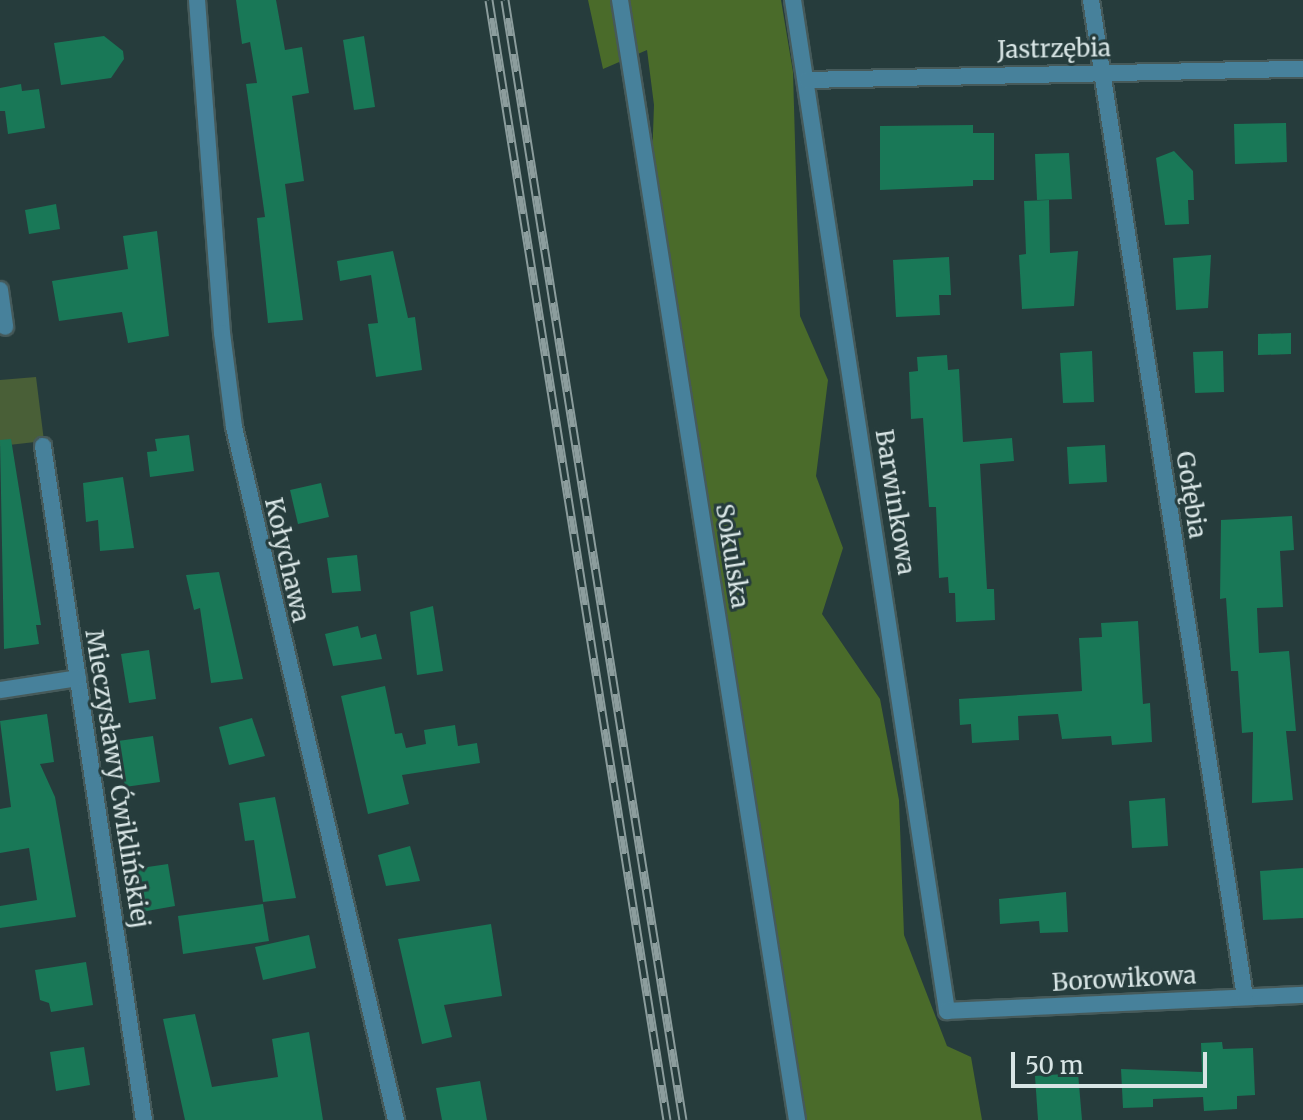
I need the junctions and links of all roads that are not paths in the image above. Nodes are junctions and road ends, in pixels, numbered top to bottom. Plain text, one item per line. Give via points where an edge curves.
1 (197, 0) edge
2 (620, 0) edge
3 (793, 0) edge
4 (1091, 0) edge
5 (1303, 69) edge
6 (1101, 72) junction
7 (807, 80) junction
8 (0, 290) edge
9 (5, 327) dead end
10 (43, 446) dead end
11 (78, 678) junction
12 (0, 690) edge
13 (1303, 995) edge
14 (1245, 997) junction
15 (947, 1011) joint
16 (144, 1120) edge
17 (396, 1120) edge
18 (797, 1120) edge

1 - 17 street, Kołychawa via 222,333 236,440
2 - 18 street, Sokulska
3 - 7 street, Barwinkowa
4 - 6 street, Gołębia
5 - 6 street, Jastrzębia
6 - 7 street, Jastrzębia
6 - 14 street, Gołębia
7 - 15 street, Barwinkowa
8 - 9 street
10 - 11 street, Mieczysławy Ćwiklińskiej
11 - 12 street
11 - 16 street, Mieczysławy Ćwiklińskiej
13 - 14 street, Borowikowa
14 - 15 street, Borowikowa

